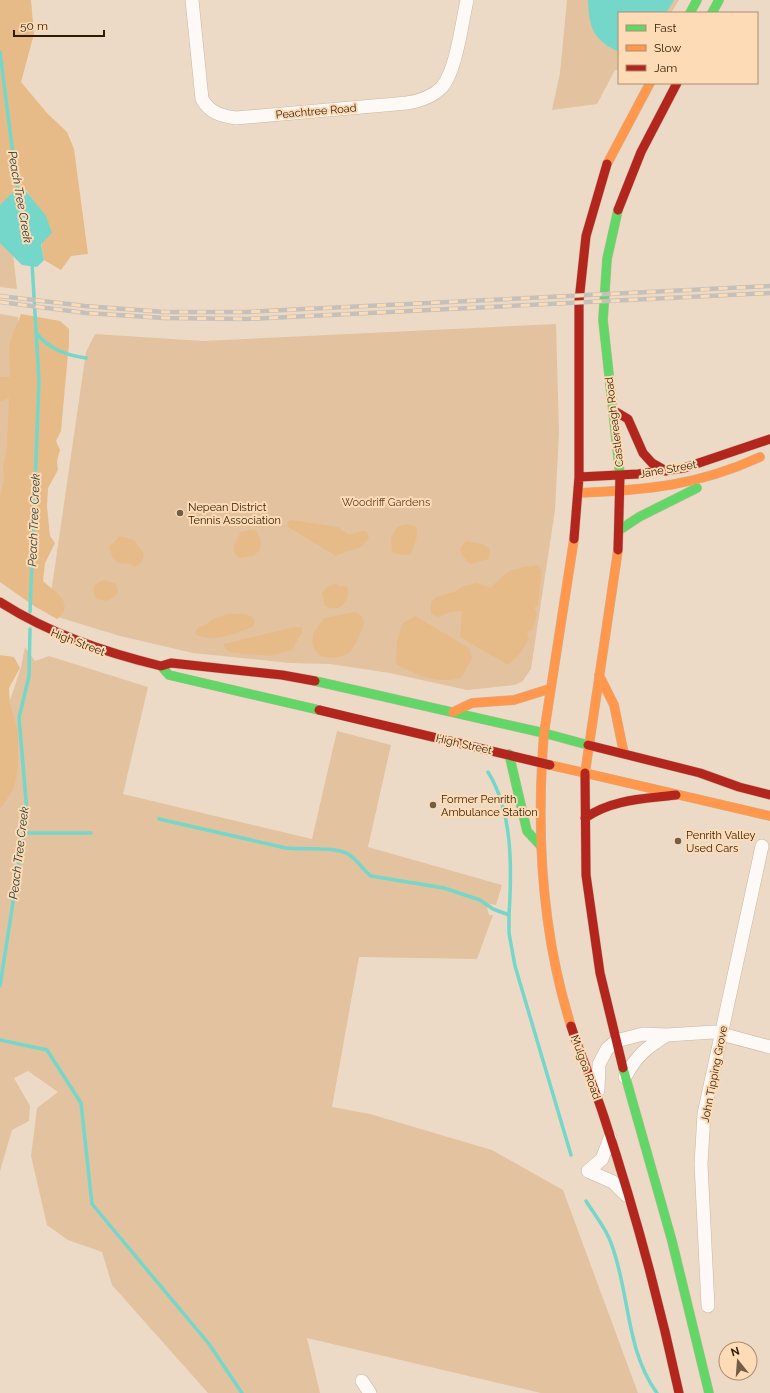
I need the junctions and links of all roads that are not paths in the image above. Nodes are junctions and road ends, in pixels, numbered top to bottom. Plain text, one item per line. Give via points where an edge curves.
1 (192, 0) edge
2 (467, 0) edge
3 (697, 0) edge
4 (719, 0) edge
5 (691, 12) edge
6 (713, 12) edge
7 (649, 84) edge
8 (676, 84) edge
9 (613, 410) junction
10 (770, 439) edge
11 (770, 453) edge
12 (666, 471) junction
13 (720, 474) junction
14 (620, 475) junction
15 (578, 477) junction
16 (621, 492) junction
17 (578, 493) junction
18 (621, 529) junction
19 (0, 602) edge
20 (161, 666) junction
21 (599, 675) junction
22 (549, 689) junction
23 (452, 713) junction
24 (544, 732) junction
25 (588, 745) junction
26 (508, 754) junction
27 (624, 754) junction
28 (541, 762) junction
29 (585, 773) junction
30 (676, 795) junction
31 (770, 796) edge
32 (770, 816) edge
33 (585, 818) junction
34 (540, 846) junction
35 (762, 846) dead end
36 (721, 1033) junction
37 (667, 1035) junction
38 (616, 1041) junction
39 (770, 1047) edge
40 (625, 1077) junction
41 (598, 1101) junction
42 (610, 1138) junction
43 (630, 1199) junction
44 (708, 1306) dead end
45 (362, 1381) dead end
46 (370, 1393) edge
47 (679, 1393) edge
48 (709, 1393) edge

1 - 2 street, Peachtree Road via 202,99 207,108 214,112 236,118 407,103 432,95 441,89 451,70
3 - 5 main road
4 - 6 main road
7 - 15 main road via 609,159 586,236 579,301
8 - 9 main road, Castlereagh Road via 631,174 619,207 608,254 603,320
9 - 12 main road via 628,419 643,453 652,463
9 - 14 main road, Castlereagh Road
10 - 12 main road, Jane Street via 701,463
11 - 13 main road, Jane Street
12 - 14 main road, Jane Street
13 - 16 main road, Jane Street via 665,487
13 - 18 main road via 684,496 633,518
14 - 15 main road, Jane Street
14 - 16 main road, Castlereagh Road
15 - 17 main road
16 - 17 main road, Jane Street
16 - 18 main road, Castlereagh Road
17 - 22 main road via 574,537
18 - 21 main road, Castlereagh Road
19 - 20 main road, High Street via 42,628 97,650
20 - 23 main road, High Street via 171,663 288,676
20 - 26 main road, High Street via 170,675
21 - 25 main road, Castlereagh Road
21 - 27 main road via 614,705
22 - 23 main road via 514,700 472,704
22 - 24 main road
23 - 24 main road, High Street
24 - 25 main road, High Street
24 - 28 main road, Mulgoa Road
25 - 27 main road, High Street
25 - 29 main road, Castlereagh Road
26 - 28 main road, High Street
26 - 34 main road via 527,831
27 - 31 main road, High Street via 700,773
28 - 29 main road, High Street
28 - 34 main road, Mulgoa Road
29 - 30 main road, High Street
29 - 33 main road
30 - 32 main road, High Street
30 - 33 main road via 605,805
33 - 38 main road via 585,861 590,909 600,973
34 - 41 main road, Mulgoa Road via 547,915 558,979 572,1031
35 - 36 street, John Tipping Grove
36 - 37 street via 703,1031
36 - 39 street
36 - 44 street, John Tipping Grove via 704,1114 701,1164
37 - 38 street via 643,1034
37 - 40 street via 646,1048 633,1061
38 - 40 main road
38 - 41 street via 607,1049 599,1064
40 - 48 main road via 672,1241
41 - 42 main road, Mulgoa Road
42 - 43 main road, Mulgoa Road
42 - 43 street via 602,1159 588,1171 613,1182
43 - 47 main road, Mulgoa Road via 654,1285
45 - 46 street

